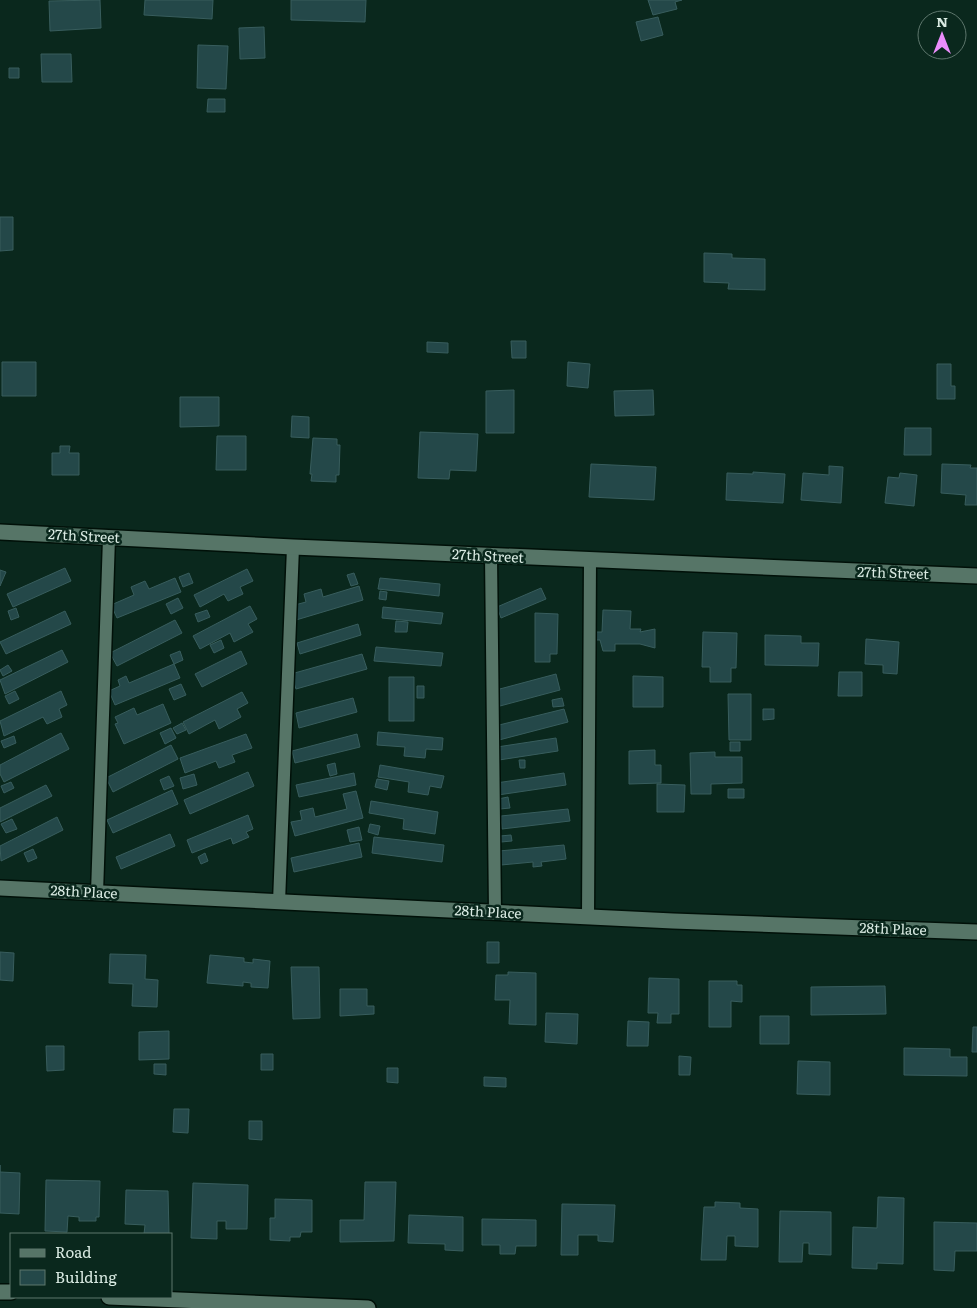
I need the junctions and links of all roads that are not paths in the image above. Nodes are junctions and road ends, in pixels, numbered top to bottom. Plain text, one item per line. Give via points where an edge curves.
1 (0, 532) edge
2 (109, 538) junction
3 (293, 548) junction
4 (491, 556) junction
5 (590, 561) junction
6 (977, 576) edge
7 (0, 888) edge
8 (97, 893) junction
9 (279, 902) junction
10 (495, 912) junction
11 (588, 917) junction
12 (977, 932) edge
13 (133, 1298) edge
14 (368, 1308) edge

1 - 2 street, 27th Street
2 - 3 street, 27th Street
2 - 8 lane
3 - 4 street, 27th Street
3 - 9 lane
4 - 5 street, 27th Street
4 - 10 lane
5 - 6 street, 27th Street
5 - 11 lane
7 - 8 street, 28th Place
8 - 9 street, 28th Place
9 - 10 street, 28th Place
10 - 11 street, 28th Place
11 - 12 street, 28th Place
13 - 14 street

